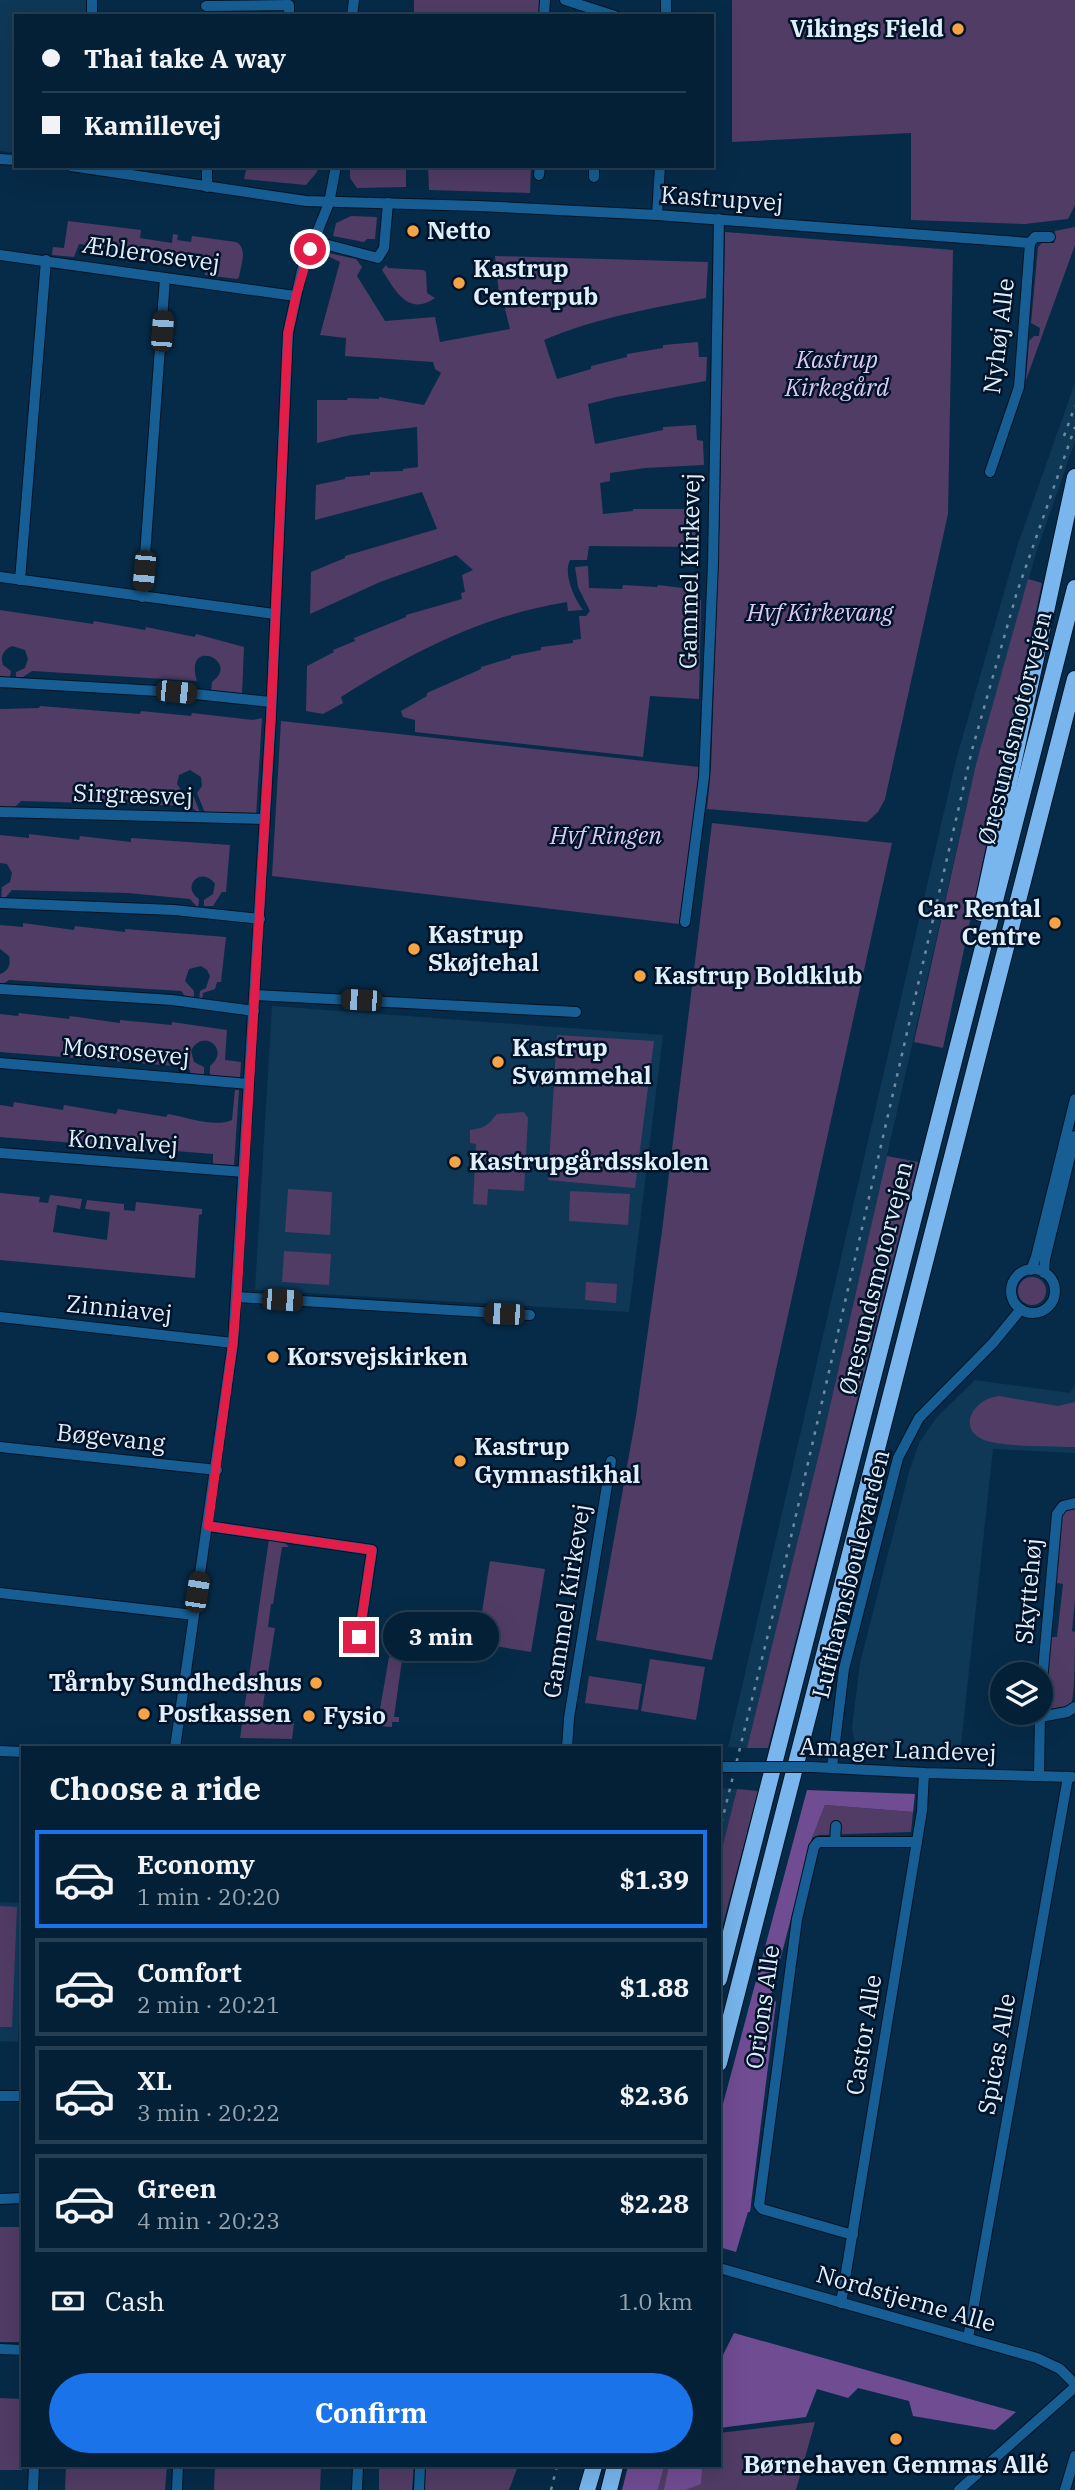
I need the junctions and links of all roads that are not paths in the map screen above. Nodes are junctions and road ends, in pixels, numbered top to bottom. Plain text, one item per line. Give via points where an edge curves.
1 (565, 0) edge
2 (206, 7) edge
3 (289, 11) dead end
4 (603, 14) edge
5 (96, 168) edge
6 (207, 168) edge
7 (336, 168) edge
8 (660, 168) edge
9 (207, 187) junction
10 (329, 203) junction
11 (388, 203) junction
12 (657, 215) junction
13 (719, 219) junction
14 (1050, 237) dead end
15 (313, 241) junction
16 (1030, 243) junction
17 (0, 255) edge
18 (46, 260) junction
19 (166, 278) junction
20 (296, 296) junction
21 (990, 472) dead end
22 (1075, 477) edge
23 (0, 578) edge
24 (20, 580) junction
25 (1075, 588) edge
26 (142, 597) junction
27 (274, 614) junction
28 (1075, 679) edge
29 (0, 682) edge
30 (271, 702) junction
31 (0, 812) edge
32 (264, 819) junction
33 (0, 903) edge
34 (260, 919) junction
35 (685, 922) dead end
36 (0, 989) edge
37 (255, 995) junction
38 (254, 1011) junction
39 (576, 1012) dead end
40 (0, 1063) edge
41 (952, 1065) junction
42 (249, 1084) junction
43 (1075, 1099) edge
44 (1075, 1136) edge
45 (0, 1153) edge
46 (244, 1172) junction
47 (1031, 1269) junction
48 (1044, 1273) junction
49 (237, 1297) junction
50 (1021, 1309) junction
51 (530, 1315) dead end
52 (0, 1317) edge
53 (233, 1343) junction
54 (0, 1447) edge
55 (611, 1461) dead end
56 (217, 1470) junction
57 (1075, 1503) edge
58 (208, 1526) junction
59 (0, 1593) edge
60 (194, 1615) junction
61 (359, 1637) dead end
62 (1044, 1662) edge
63 (1075, 1707) edge
64 (1053, 1714) edge
65 (1040, 1725) edge
66 (175, 1746) edge
67 (567, 1746) edge
68 (0, 1751) edge
69 (21, 1752) edge
70 (721, 1767) edge
71 (832, 1767) junction
72 (924, 1773) junction
73 (1039, 1776) junction
74 (1072, 1777) edge
75 (836, 1826) dead end
76 (835, 1841) junction
77 (917, 1842) junction
78 (721, 1971) edge
79 (721, 2055) edge
80 (0, 2096) edge
81 (21, 2096) edge
82 (21, 2198) edge
83 (0, 2199) edge
84 (853, 2235) junction
85 (721, 2268) edge
86 (841, 2303) junction
87 (968, 2338) junction
88 (0, 2349) edge
89 (21, 2350) edge
90 (1075, 2386) edge
91 (1075, 2456) edge
92 (34, 2467) edge
93 (178, 2467) edge
94 (358, 2467) edge
95 (420, 2467) edge
96 (594, 2467) edge
97 (615, 2467) edge
98 (33, 2490) edge
99 (177, 2490) edge
100 (357, 2490) edge
101 (419, 2490) edge
102 (587, 2490) edge
103 (609, 2490) edge
104 (959, 2490) edge
105 (1065, 2490) edge

1 - 4 street
2 - 3 street via 289,5
5 - 9 street, Kastrupvej
6 - 9 street
7 - 10 street
8 - 12 street
9 - 10 street, Kastrupvej
10 - 11 street, Kastrupvej
10 - 15 street
11 - 12 street, Kastrupvej
11 - 15 street via 384,248 378,258
12 - 13 street, Kastrupvej
13 - 16 street, Kastrupvej
13 - 35 street, Gammel Kirkevej via 705,764
14 - 16 street, Kastrupvej via 1035,237
15 - 20 street
16 - 21 street, Nyhøj Alle via 1018,387
17 - 18 street, Æblerosevej
18 - 19 street, Æblerosevej
18 - 24 street
19 - 20 street, Æblerosevej
19 - 26 street
20 - 27 street via 288,333
22 - 41 highway via 961,1004
23 - 24 street
24 - 26 street
25 - 41 highway, Øresundsmotorvejen
26 - 27 street
27 - 30 street
28 - 79 highway, Øresundsmotorvejen
29 - 30 street
30 - 32 street
31 - 32 street, Sirgræsvej
32 - 34 street
33 - 34 street via 174,910
34 - 37 street
36 - 38 street via 172,1000
37 - 38 street
37 - 39 street
38 - 42 street
40 - 42 street, Mosrosevej
41 - 78 highway, Øresundsmotorvejen
42 - 46 street
43 - 47 street
44 - 48 street
45 - 46 street, Konvalvej
46 - 49 street
47 - 48 street
47 - 50 street via 1013,1284 1013,1298
48 - 50 street via 1054,1283 1052,1303 1041,1312
49 - 51 street
49 - 53 street
50 - 71 street, Lufthavnsboulevarden via 919,1418 898,1458 844,1669
52 - 53 street, Zinniavej
53 - 56 street
54 - 56 street, Bøgevang
55 - 67 street, Gammel Kirkevej
56 - 58 street
57 - 62 street, Skyttehøj via 1063,1506 1057,1514
58 - 60 street
58 - 61 street via 372,1550
59 - 60 street
60 - 66 street
63 - 64 street
65 - 73 street
68 - 69 street
70 - 71 street, Amager Landevej, bridge
71 - 72 street, Amager Landevej
72 - 73 street, Amager Landevej
72 - 77 street, Castor Alle
73 - 74 street, Amager Landevej
74 - 87 street, Spicas Alle
75 - 76 street
76 - 77 street
76 - 84 street, Orions Alle via 818,1842 814,1847 797,1919 758,2199 762,2209
77 - 84 street, Castor Alle
80 - 81 street
82 - 83 street
84 - 86 street, Castor Alle
85 - 86 street, Nordstjerne Alle
86 - 87 street, Nordstjerne Alle
87 - 90 street, Nordstjerne Alle via 1037,2358 1060,2369
88 - 89 street
90 - 104 street
91 - 105 street
92 - 98 street
93 - 99 street
94 - 100 street
95 - 101 street
96 - 102 highway
97 - 103 highway

